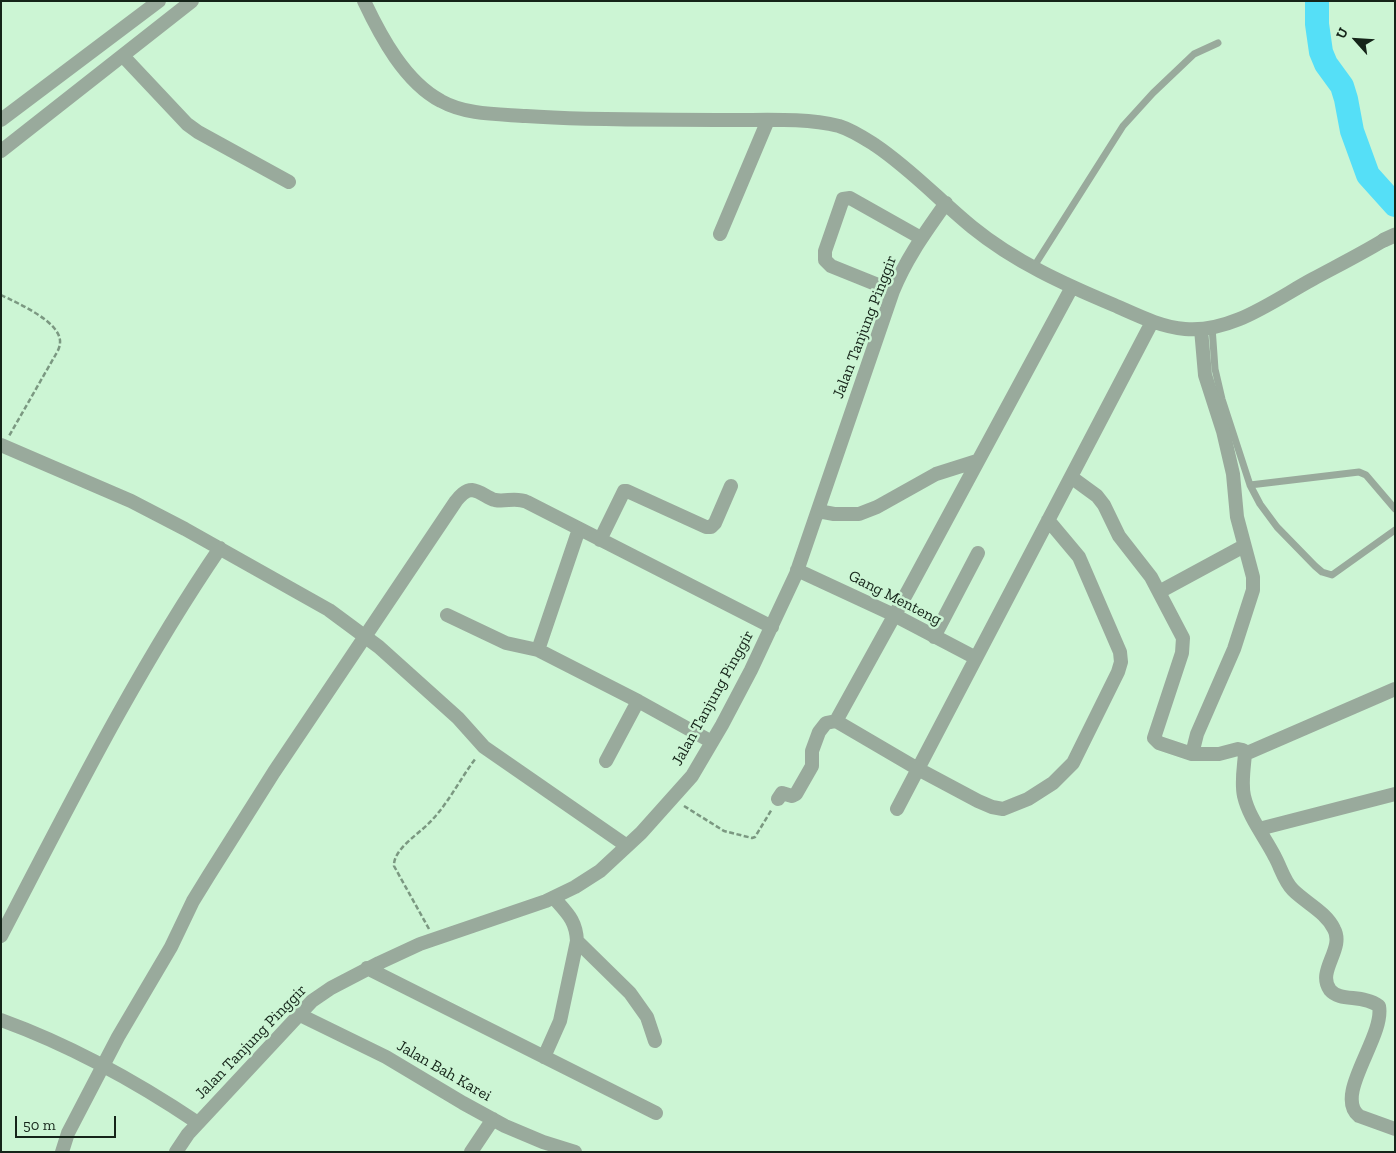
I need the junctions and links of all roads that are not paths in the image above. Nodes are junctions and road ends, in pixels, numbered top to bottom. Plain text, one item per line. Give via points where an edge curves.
1 (159, 1) edge
2 (192, 1) edge
3 (364, 1) edge
4 (1218, 43) dead end
5 (123, 56) junction
6 (1, 120) edge
7 (768, 120) junction
8 (1, 151) edge
9 (290, 182) dead end
10 (946, 203) junction
11 (720, 234) dead end
12 (921, 238) junction
13 (1390, 238) edge
14 (1033, 268) junction
15 (1072, 287) junction
16 (893, 292) junction
17 (1152, 322) junction
18 (1207, 328) junction
19 (2, 445) edge
20 (977, 461) junction
21 (1070, 477) junction
22 (1250, 485) junction
23 (731, 486) dead end
24 (1395, 508) edge
25 (818, 511) junction
26 (1048, 520) junction
27 (578, 529) junction
28 (1395, 530) edge
29 (600, 540) junction
30 (1244, 546) junction
31 (220, 548) junction
32 (978, 553) dead end
33 (797, 570) junction
34 (1159, 592) junction
35 (894, 615) junction
36 (447, 616) dead end
37 (772, 627) junction
38 (366, 636) junction
39 (934, 637) junction
40 (538, 650) junction
41 (976, 658) junction
42 (1395, 689) edge
43 (638, 701) junction
44 (836, 720) junction
45 (712, 742) junction
46 (1192, 754) junction
47 (1244, 754) junction
48 (606, 761) dead end
49 (918, 769) junction
50 (1395, 794) edge
51 (778, 799) road end
52 (897, 809) dead end
53 (1259, 830) junction
54 (627, 846) junction
55 (554, 898) junction
56 (1, 936) edge
57 (577, 941) junction
58 (367, 968) junction
59 (298, 1014) junction
60 (1, 1020) edge
61 (655, 1041) dead end
62 (544, 1057) junction
63 (103, 1066) junction
64 (656, 1113) dead end
65 (493, 1119) junction
66 (198, 1123) junction
67 (1395, 1129) edge
68 (62, 1152) edge
69 (176, 1152) edge
70 (471, 1152) edge
71 (575, 1152) edge

1 - 6 street
2 - 5 street
3 - 7 street via 380,35 406,71 428,92 454,107 486,113 557,118
4 - 14 lane via 1194,54 1123,126
5 - 8 street
5 - 9 street via 187,124
7 - 10 street via 815,122 841,127 862,136
7 - 11 street
10 - 12 street, Jalan Tanjung Pinggir
10 - 14 street via 1009,255
12 - 16 street, Jalan Tanjung Pinggir via 903,267
12 - 16 street via 850,198 843,199 825,251 825,260 831,266
13 - 18 street via 1250,314
14 - 15 street
15 - 17 street
15 - 20 street
16 - 25 street, Jalan Tanjung Pinggir
17 - 18 street via 1171,328
17 - 21 street
18 - 22 lane via 1222,399
18 - 30 street via 1205,375 1233,474 1237,517
19 - 31 street via 131,500
20 - 25 street via 936,474 877,508 859,514
20 - 35 street
21 - 26 street
21 - 34 street via 1104,505 1120,536
22 - 24 lane via 1359,472 1366,475
22 - 28 lane via 1277,527 1315,566 1328,574
23 - 29 street via 711,527 624,491
25 - 33 street, Jalan Tanjung Pinggir
26 - 41 street
26 - 49 street via 1079,557 1117,644 1121,662 1073,763 1054,783 1003,809 992,808
27 - 29 street
27 - 38 street via 520,499 492,500 471,490 463,494
27 - 40 street
29 - 37 street
30 - 34 street
30 - 46 street via 1253,577 1252,595
31 - 38 street via 329,610
31 - 56 street via 186,598 112,722
32 - 39 street
33 - 35 street, Gang Menteng
33 - 37 street, Jalan Tanjung Pinggir
34 - 46 street via 1184,646 1154,738 1159,744
35 - 39 street, Gang Menteng
35 - 44 street
36 - 40 street via 506,643
37 - 45 street, Jalan Tanjung Pinggir
38 - 54 street via 458,718 484,747
38 - 63 street via 208,876
39 - 41 street, Gang Menteng
40 - 43 street
41 - 49 street
42 - 47 street
43 - 45 street
43 - 48 street
44 - 49 street
44 - 51 street via 826,723 819,732 812,766 796,794 782,793
45 - 54 street, Jalan Tanjung Pinggir via 692,776
46 - 47 street via 1219,754 1238,749
47 - 53 street via 1244,795
49 - 52 street
50 - 53 street
53 - 67 street via 1290,887 1334,928 1337,936 1326,981 1329,988 1342,997 1364,998 1379,1006 1379,1025 1351,1097 1354,1112 1359,1116
54 - 55 street, Jalan Tanjung Pinggir via 600,871
55 - 57 street via 572,919
55 - 58 street, Jalan Tanjung Pinggir via 420,944
57 - 61 street via 630,993 647,1017
57 - 62 street via 560,1021
58 - 59 street, Jalan Tanjung Pinggir via 331,988
58 - 62 street
59 - 65 street, Jalan Bah Karei via 386,1056
59 - 66 street, Jalan Tanjung Pinggir
60 - 63 street
62 - 64 street
63 - 66 street
63 - 68 street via 68,1133
65 - 70 street
65 - 71 street, Jalan Bah Karei via 543,1142
66 - 69 street, Jalan Tanjung Pinggir

